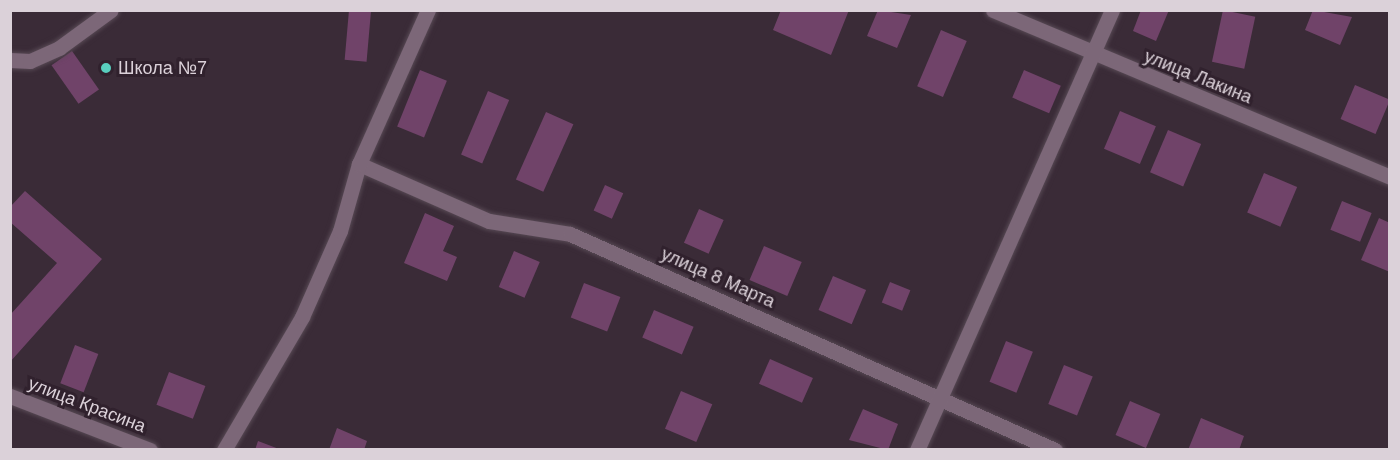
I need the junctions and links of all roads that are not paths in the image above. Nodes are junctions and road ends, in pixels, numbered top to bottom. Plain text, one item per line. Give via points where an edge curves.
1 (111, 10) edge
2 (428, 10) edge
3 (993, 10) edge
4 (1112, 10) edge
5 (1093, 55) junction
6 (10, 60) edge
7 (358, 164) junction
8 (1389, 177) edge
9 (10, 396) edge
10 (941, 399) junction
11 (150, 450) edge
12 (224, 450) edge
13 (917, 450) edge
14 (1055, 450) edge

1 - 6 street via 59,48 30,61
2 - 7 street
3 - 5 street, улица Лакина
4 - 5 street
5 - 8 street, улица Лакина
5 - 10 street
7 - 10 street, улица 8 Марта via 489,222 570,234
7 - 12 street via 340,231 302,317
9 - 11 street, улица Красина
10 - 13 street
10 - 14 street, улица 8 Марта

